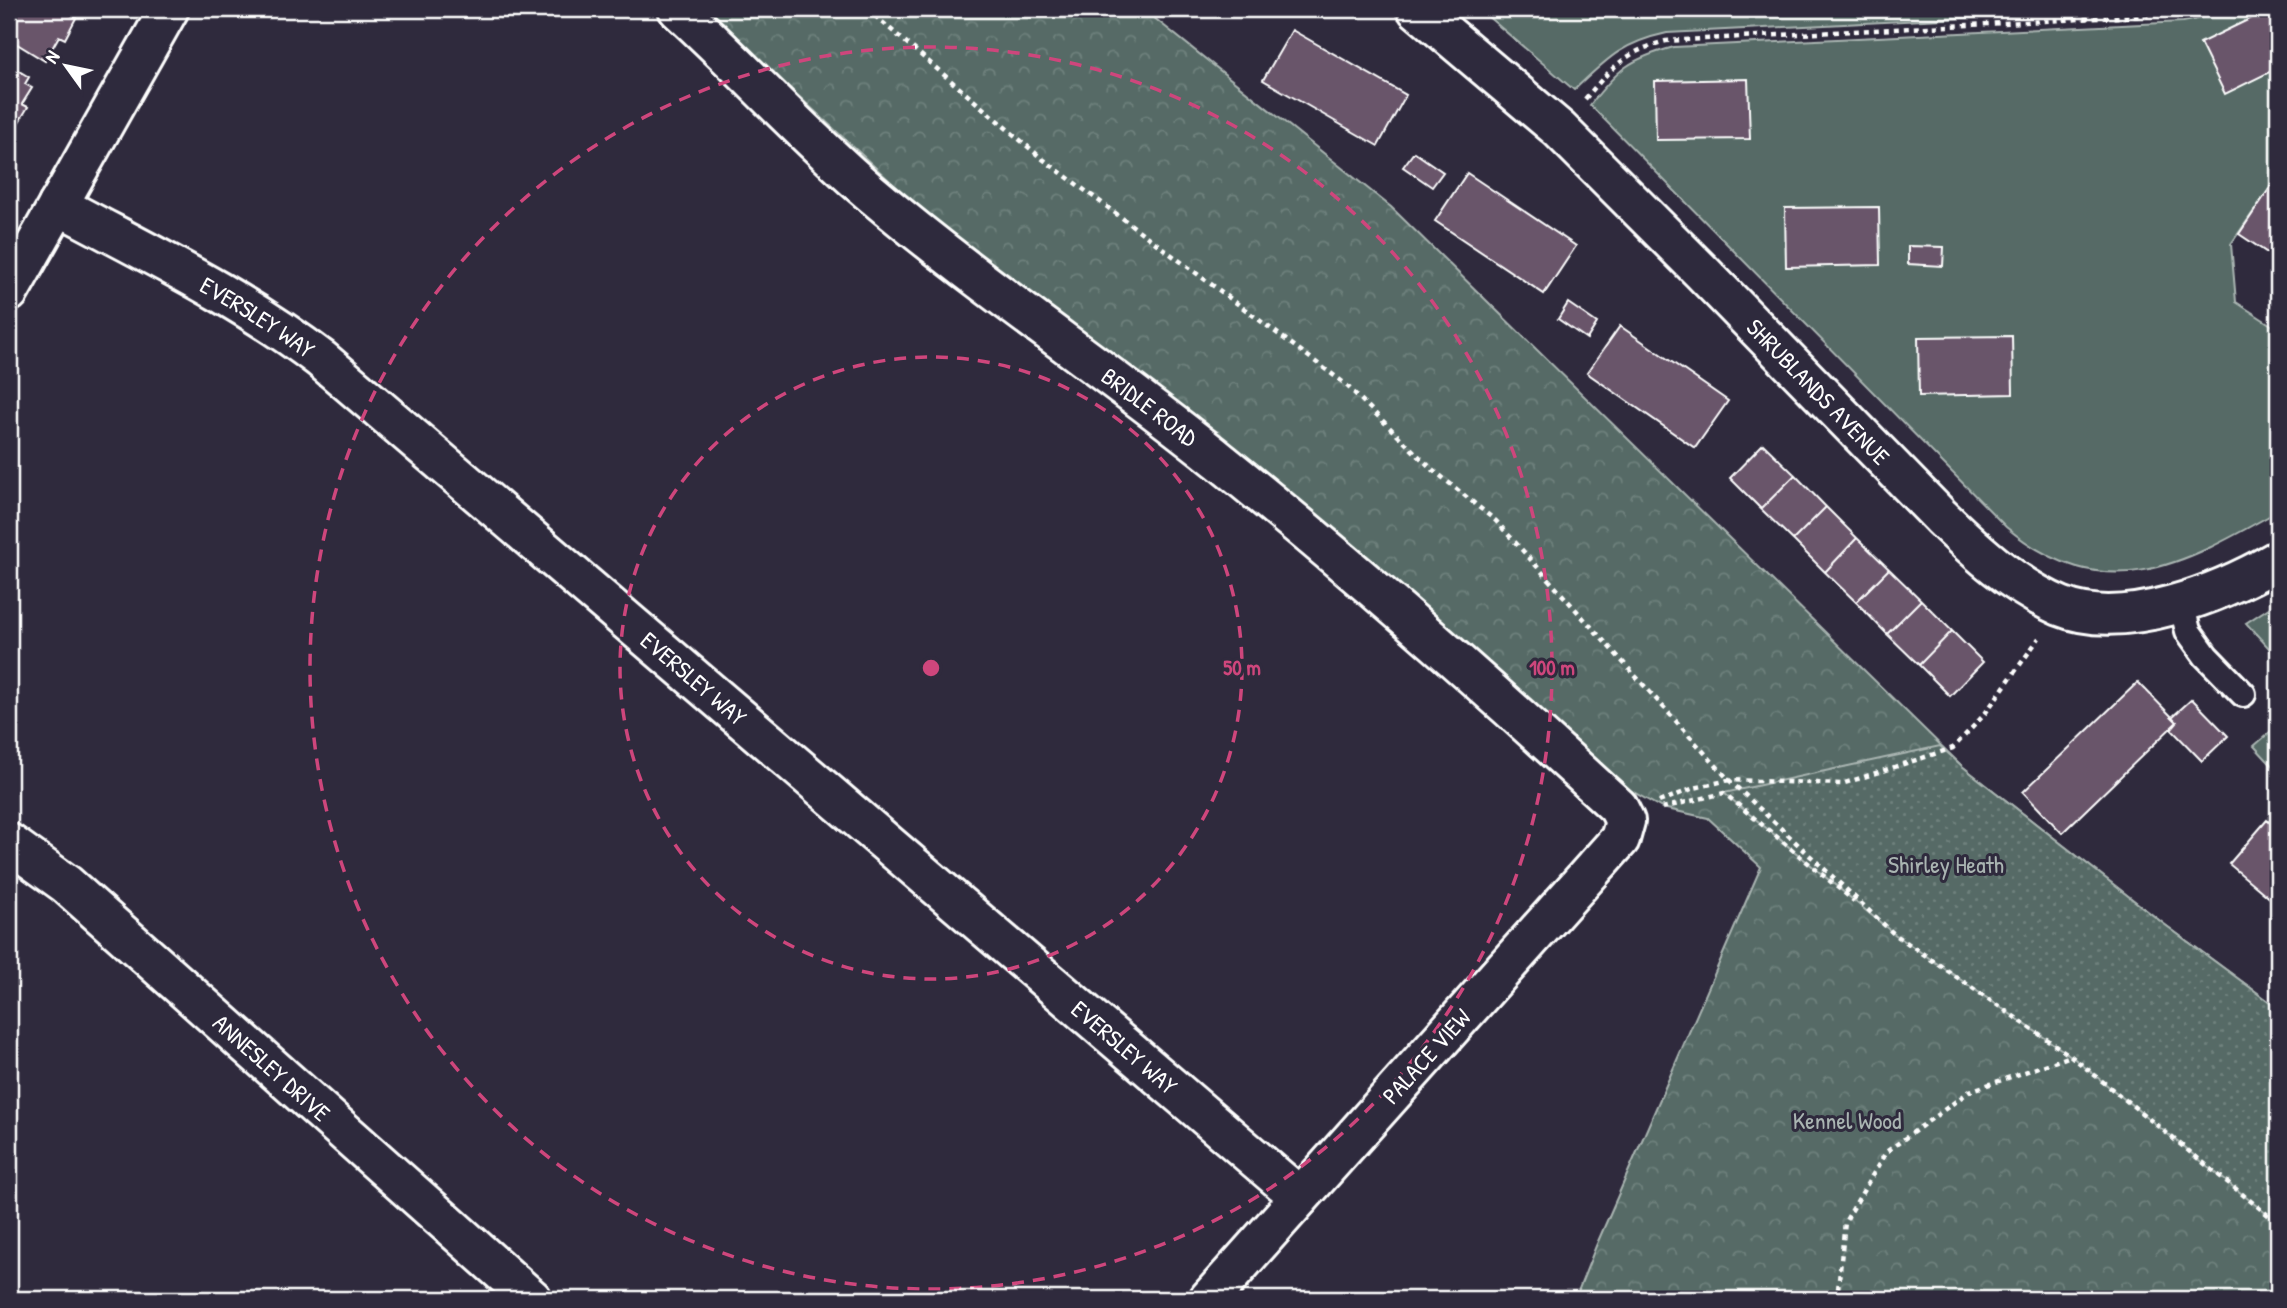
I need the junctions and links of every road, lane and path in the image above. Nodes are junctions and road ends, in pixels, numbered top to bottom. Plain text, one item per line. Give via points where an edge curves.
1 (169, 9) edge
2 (678, 9) edge
3 (867, 9) edge
4 (1417, 9) edge
5 (2202, 9) edge
6 (1559, 129) junction
7 (58, 205) junction
8 (15, 267) edge
9 (2278, 560) edge
10 (2181, 603) junction
11 (2062, 606) junction
12 (2243, 694) dead end
13 (1730, 780) junction
14 (1637, 805) junction
15 (1662, 808) dead end
16 (9, 843) edge
17 (1893, 933) junction
18 (2071, 1056) junction
19 (1300, 1197) junction
20 (2278, 1223) edge
21 (532, 1299) edge
22 (1209, 1299) edge
23 (1837, 1299) edge

1 - 7 street
2 - 14 street, BRIDLE ROAD via 870,191 936,246 1220,461 1486,686
3 - 13 path via 1041,157 1344,383 1432,468 1496,521
4 - 6 street, SHRUBLANDS AVENUE
5 - 6 path via 2194,13 1666,41 1624,58
6 - 11 street, SHRUBLANDS AVENUE via 1974,549
7 - 8 street
7 - 19 street, EVERSLEY WAY via 252,310 321,359
9 - 10 street, SHRUBLANDS AVENUE via 2247,578
10 - 11 street, SHRUBLANDS AVENUE via 2120,613 2089,613
10 - 12 lane via 2188,631
11 - 13 path via 1984,715 1953,748 1842,784
13 - 14 path
13 - 17 path
14 - 19 street, PALACE VIEW via 1625,821 1620,839
15 - 17 path via 1724,793
16 - 21 street, ANNESLEY DRIVE via 66,884
17 - 18 path
18 - 20 path
18 - 23 path via 1970,1091 1886,1152 1845,1222
19 - 22 street, PALACE VIEW

